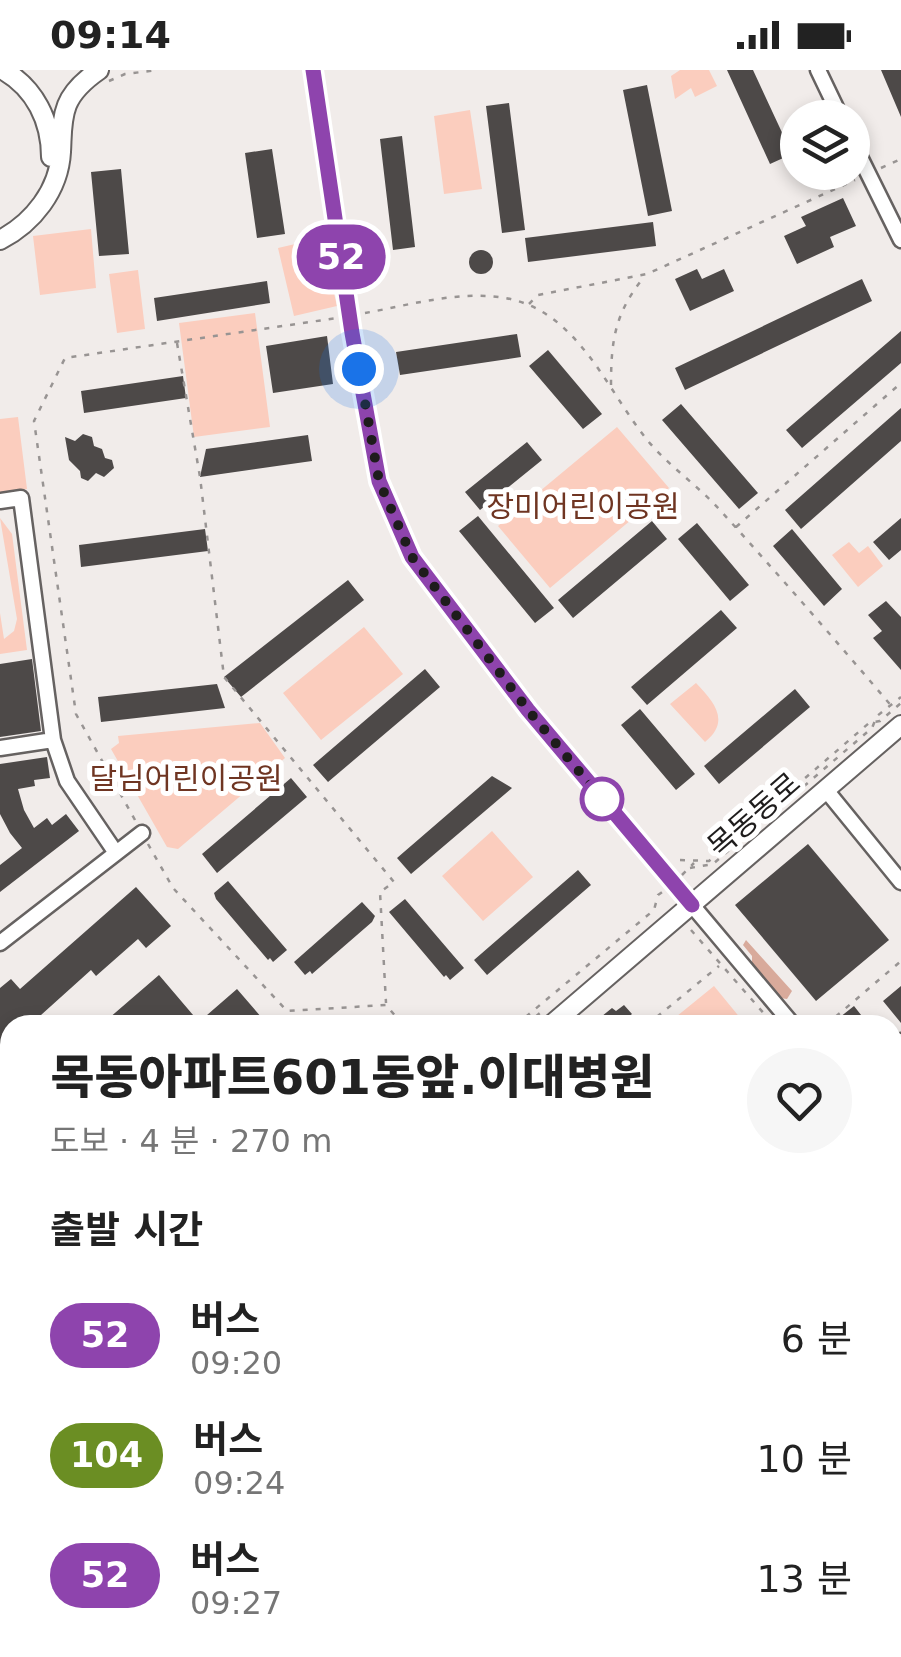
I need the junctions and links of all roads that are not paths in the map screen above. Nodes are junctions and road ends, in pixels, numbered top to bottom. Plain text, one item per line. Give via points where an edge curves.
1 (3, 70) edge
2 (99, 70) edge
3 (818, 70) edge
4 (316, 74) edge
5 (832, 100) edge
6 (870, 176) edge
7 (0, 232) edge
8 (0, 240) edge
9 (901, 240) edge
10 (0, 501) edge
11 (896, 713) edge
12 (54, 740) junction
13 (0, 748) edge
14 (826, 790) junction
15 (142, 833) road end
16 (116, 853) junction
17 (901, 882) edge
18 (692, 905) junction
19 (0, 942) edge
20 (563, 1015) edge
21 (785, 1015) edge

1 - 7 main road via 38,103 51,153 37,198
2 - 8 main road via 68,102 50,191 30,218
3 - 5 street
4 - 18 street via 379,481 412,557 528,710
6 - 9 street
10 - 12 street via 21,498
11 - 14 main road, 목동동로
12 - 13 street
12 - 16 street via 68,782
14 - 17 street
14 - 18 main road, 목동동로
15 - 16 street
16 - 19 street
18 - 20 main road, 목동동로
18 - 21 street

